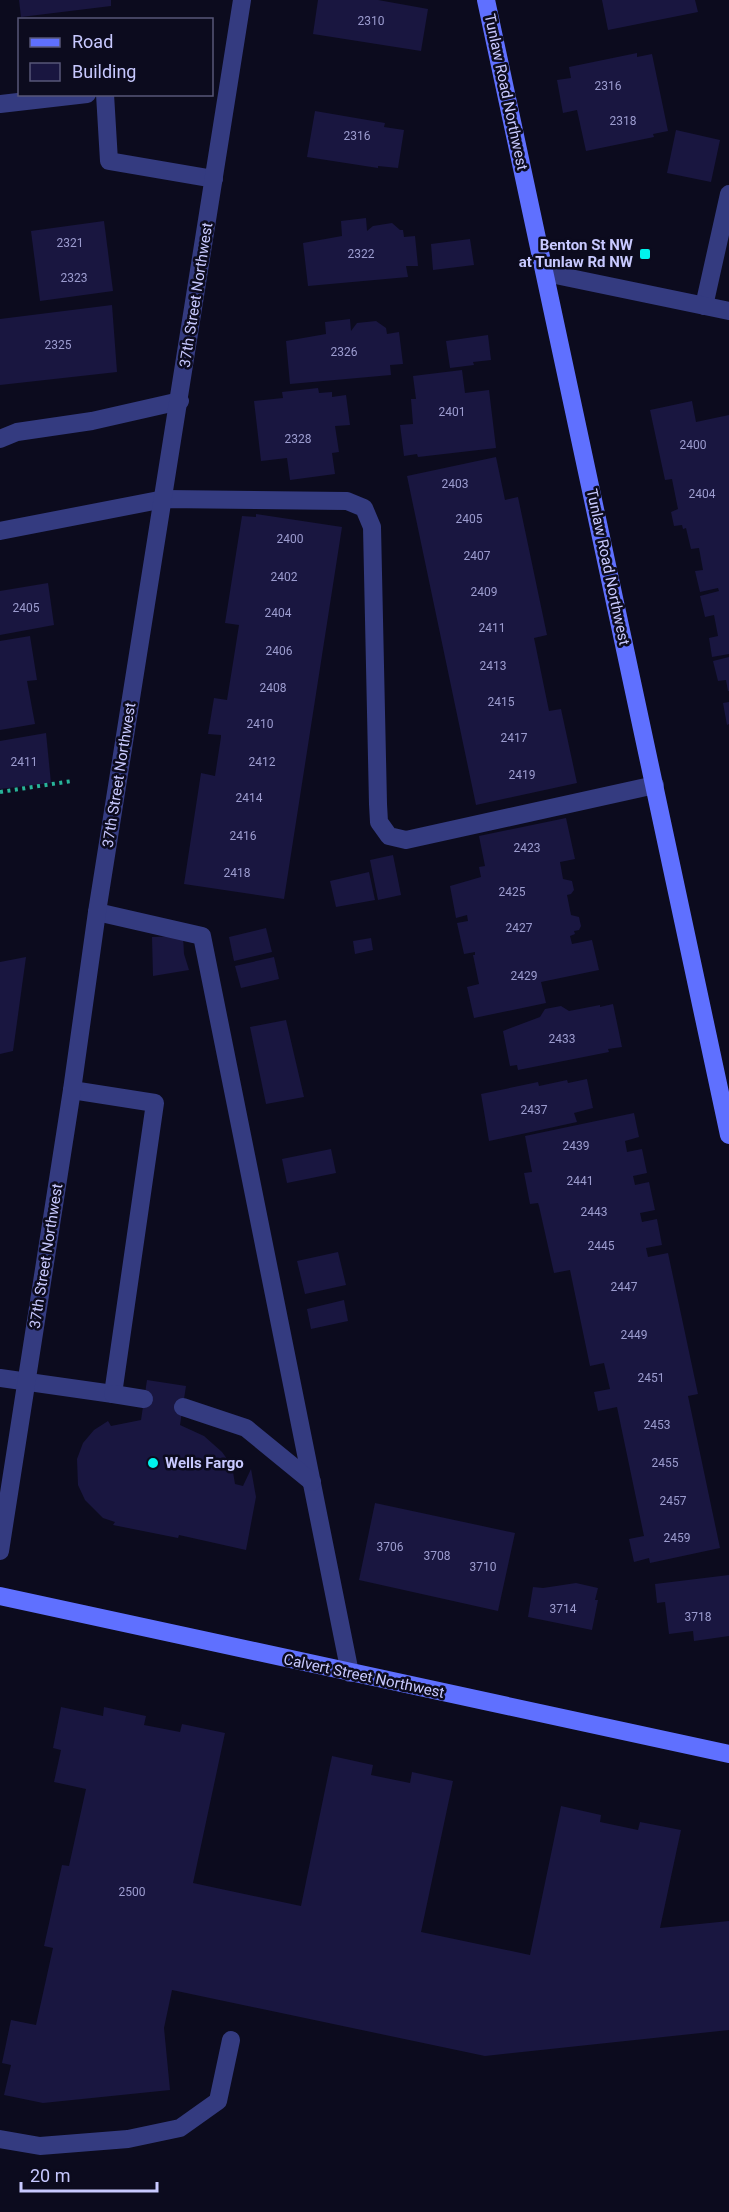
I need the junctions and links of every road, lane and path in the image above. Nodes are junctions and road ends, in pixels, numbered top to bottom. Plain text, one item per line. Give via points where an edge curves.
1 (242, 0) edge
2 (486, 0) edge
3 (70, 96) edge
4 (105, 96) edge
5 (0, 104) edge
6 (214, 179) junction
7 (729, 194) edge
8 (546, 273) junction
9 (704, 306) junction
10 (729, 311) edge
11 (180, 401) junction
12 (0, 439) edge
13 (164, 499) junction
14 (0, 531) edge
15 (72, 781) dead end
16 (655, 785) junction
17 (0, 792) edge
18 (97, 912) junction
19 (72, 1090) junction
20 (729, 1135) edge
21 (0, 1378) edge
22 (26, 1382) junction
23 (113, 1394) junction
24 (144, 1399) dead end
25 (183, 1407) dead end
26 (312, 1482) junction
27 (2, 1520) edge
28 (0, 1551) edge
29 (0, 1596) edge
30 (350, 1673) junction
31 (729, 1754) edge
32 (231, 2040) dead end
33 (0, 2139) edge

1 - 6 street, 37th Street Northwest
2 - 8 street, Tunlaw Road Northwest
3 - 5 street
4 - 6 street via 109,161
6 - 11 street, 37th Street Northwest
7 - 9 street
8 - 9 street
8 - 16 street, Tunlaw Road Northwest
9 - 10 street
11 - 12 street via 92,421 17,432
11 - 13 street, 37th Street Northwest
13 - 14 street
13 - 16 street via 347,501 364,508 372,527 379,822 389,836 406,840
13 - 18 street, 37th Street Northwest
15 - 17 path
16 - 20 street, Tunlaw Road Northwest
18 - 19 street, 37th Street Northwest
18 - 26 street via 202,936
19 - 22 street, 37th Street Northwest
19 - 23 street via 155,1103
21 - 22 street
22 - 23 street
22 - 27 street, 37th Street Northwest
23 - 24 street
25 - 26 street via 246,1428
26 - 30 street
27 - 28 street, 37th Street Northwest
29 - 30 street, Calvert Street Northwest
30 - 31 street, Calvert Street Northwest
32 - 33 street via 218,2101 180,2128 128,2139 40,2146

